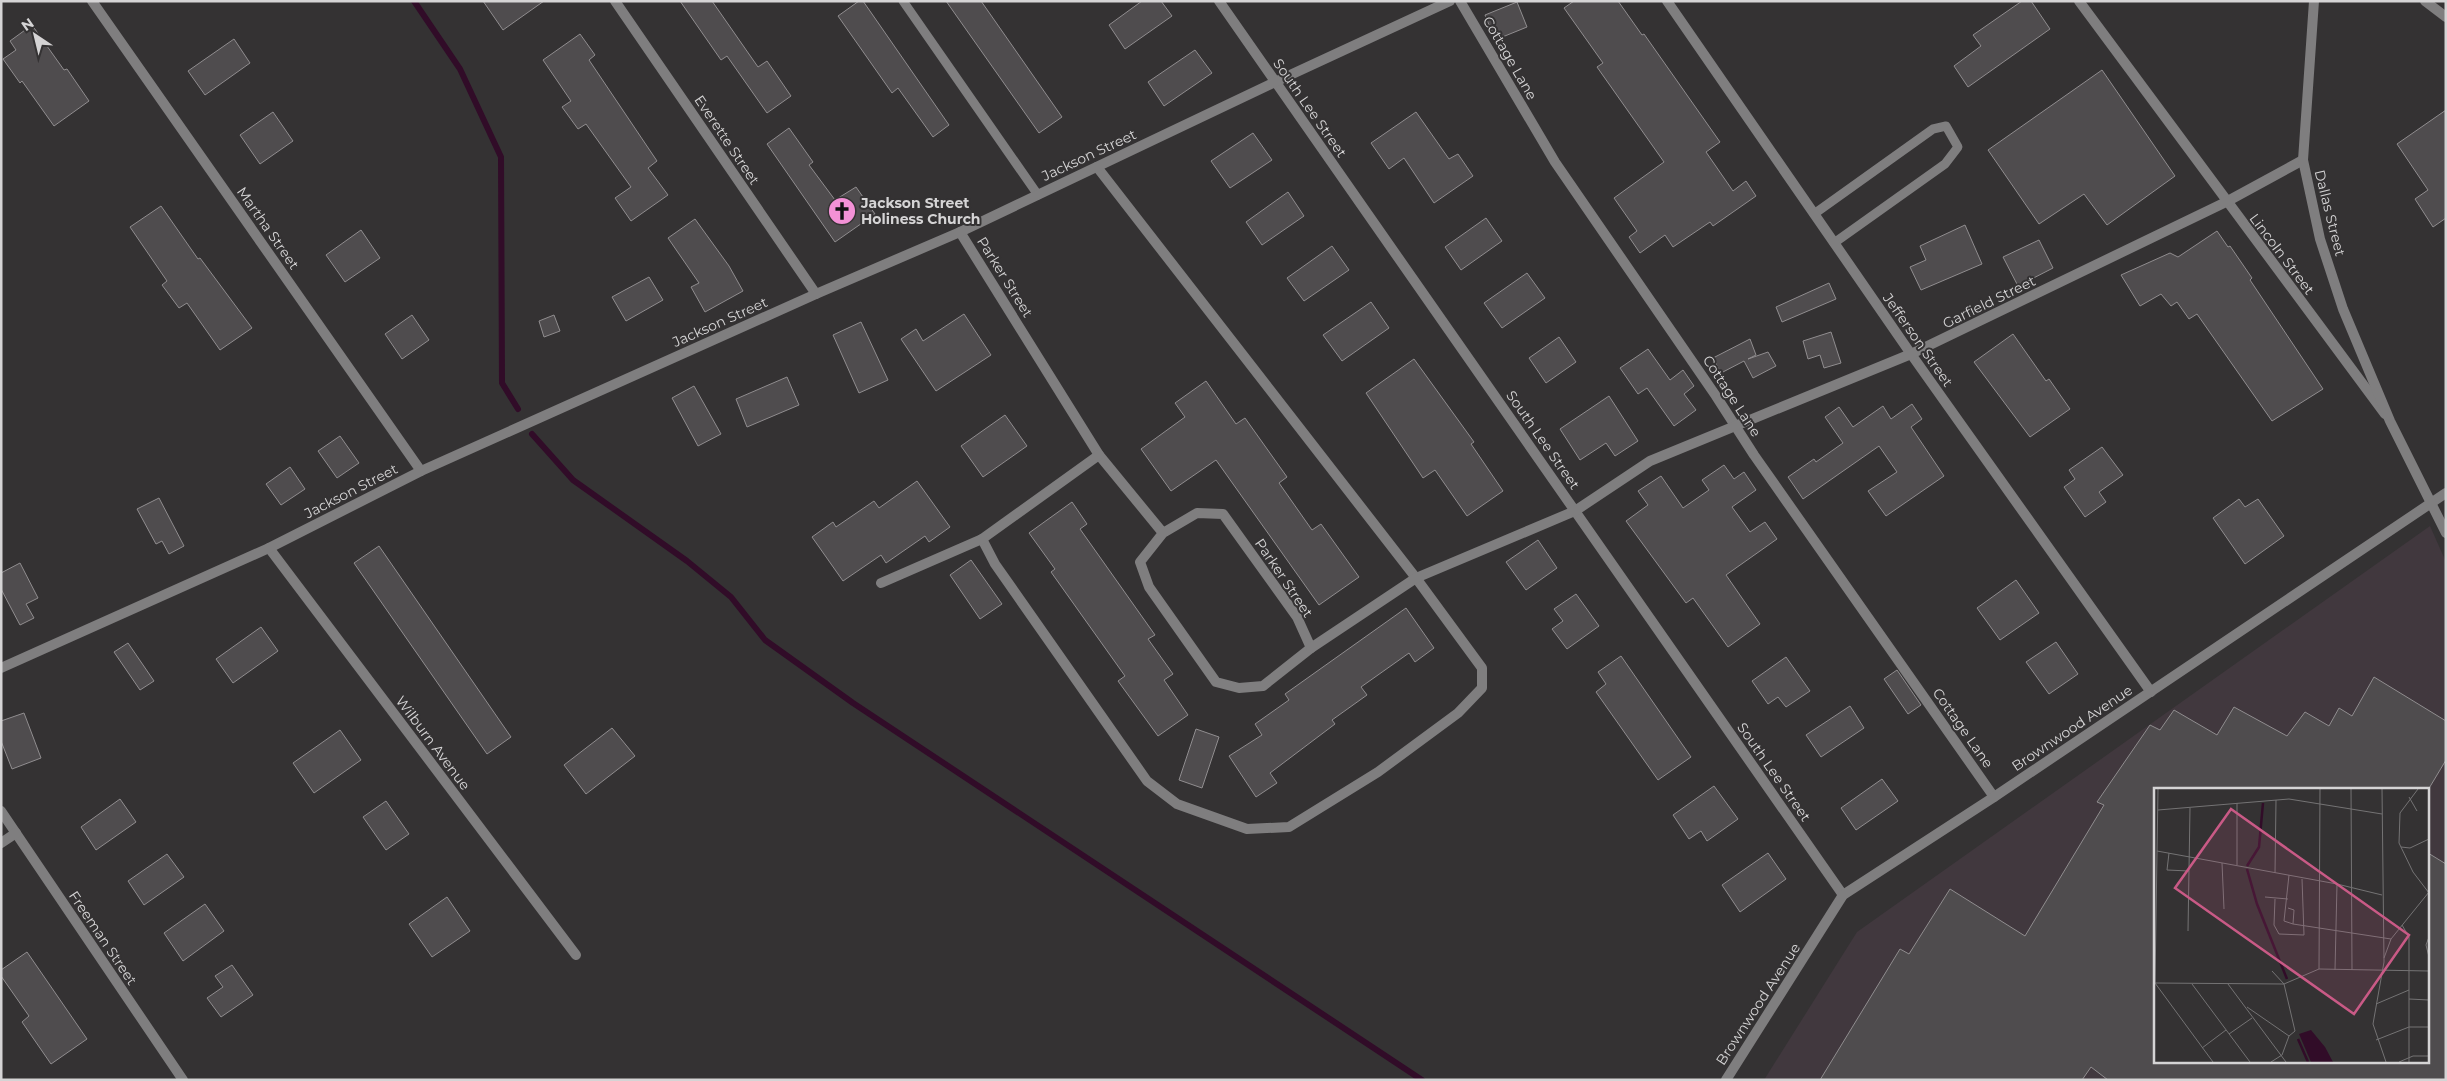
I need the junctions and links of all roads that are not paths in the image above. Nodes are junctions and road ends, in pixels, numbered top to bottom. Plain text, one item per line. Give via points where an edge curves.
1 (92, 1) edge
2 (615, 1) edge
3 (903, 1) edge
4 (1219, 1) edge
5 (1450, 1) edge
6 (1460, 1) edge
7 (1667, 1) edge
8 (2078, 1) edge
9 (2314, 1) edge
10 (2425, 1) edge
11 (2446, 17) edge
12 (1275, 82) junction
13 (2303, 160) junction
14 (1097, 167) junction
15 (1038, 195) junction
16 (2226, 202) junction
17 (1814, 214) junction
18 (960, 232) junction
19 (1834, 243) junction
20 (816, 294) junction
21 (1911, 354) junction
22 (2390, 421) junction
23 (1735, 426) junction
24 (1099, 455) junction
25 (421, 471) junction
26 (2446, 494) edge
27 (2432, 504) junction
28 (1575, 511) junction
29 (1163, 533) junction
30 (2446, 533) edge
31 (982, 539) junction
32 (269, 548) junction
33 (1416, 578) junction
34 (881, 583) dead end
35 (1311, 648) junction
36 (1, 668) edge
37 (2151, 692) junction
38 (1994, 797) junction
39 (1, 811) edge
40 (16, 833) junction
41 (1, 843) edge
42 (1844, 895) junction
43 (576, 955) dead end
44 (183, 1080) edge
45 (1726, 1080) edge

1 - 25 street, Martha Street
2 - 20 street, Everette Street
3 - 15 lane
4 - 12 street, South Lee Street
5 - 12 street, Jackson Street
6 - 23 street, Cottage Lane via 1555,162
7 - 17 street, Jefferson Street
8 - 16 street, Lincoln Street
9 - 13 street, Dallas Street
10 - 11 street
12 - 14 street, Jackson Street
12 - 28 street, South Lee Street
13 - 16 street, Garfield Street
13 - 22 street, Dallas Street via 2328,265
14 - 15 street, Jackson Street
14 - 33 street
15 - 18 street, Jackson Street
16 - 21 street, Garfield Street
16 - 22 street, Lincoln Street
17 - 19 street, Jefferson Street
17 - 19 lane via 1933,129 1946,126 1953,136 1958,147 1944,164
18 - 20 street, Jackson Street
18 - 24 street, Parker Street
19 - 21 street, Jefferson Street
20 - 25 street, Jackson Street
21 - 23 street, Garfield Street
21 - 37 street, Jefferson Street
22 - 27 street, Lincoln Street
23 - 28 street, Garfield Street via 1650,461
23 - 38 street, Cottage Lane
24 - 29 street, Parker Street
24 - 31 street
25 - 32 street, Jackson Street
26 - 27 street, Brownwood Avenue
27 - 30 street, Lincoln Street
27 - 37 street, Brownwood Avenue
28 - 33 street, Garfield Street
28 - 42 street, South Lee Street
29 - 35 street, Parker Street via 1197,513 1223,514 1296,617
29 - 35 street, Parker Street via 1140,562 1149,588 1216,682 1240,688 1263,686
31 - 33 street via 995,564 1147,781 1177,804 1247,829 1289,827 1378,772 1458,714 1482,688 1482,668
31 - 34 street
32 - 36 street, Jackson Street
32 - 43 street, Wilburn Avenue
33 - 35 street, Garfield Street
37 - 38 street, Brownwood Avenue
38 - 42 street, Brownwood Avenue
39 - 40 street, Freeman Street
40 - 41 street
40 - 44 street, Freeman Street
42 - 45 street, Brownwood Avenue

